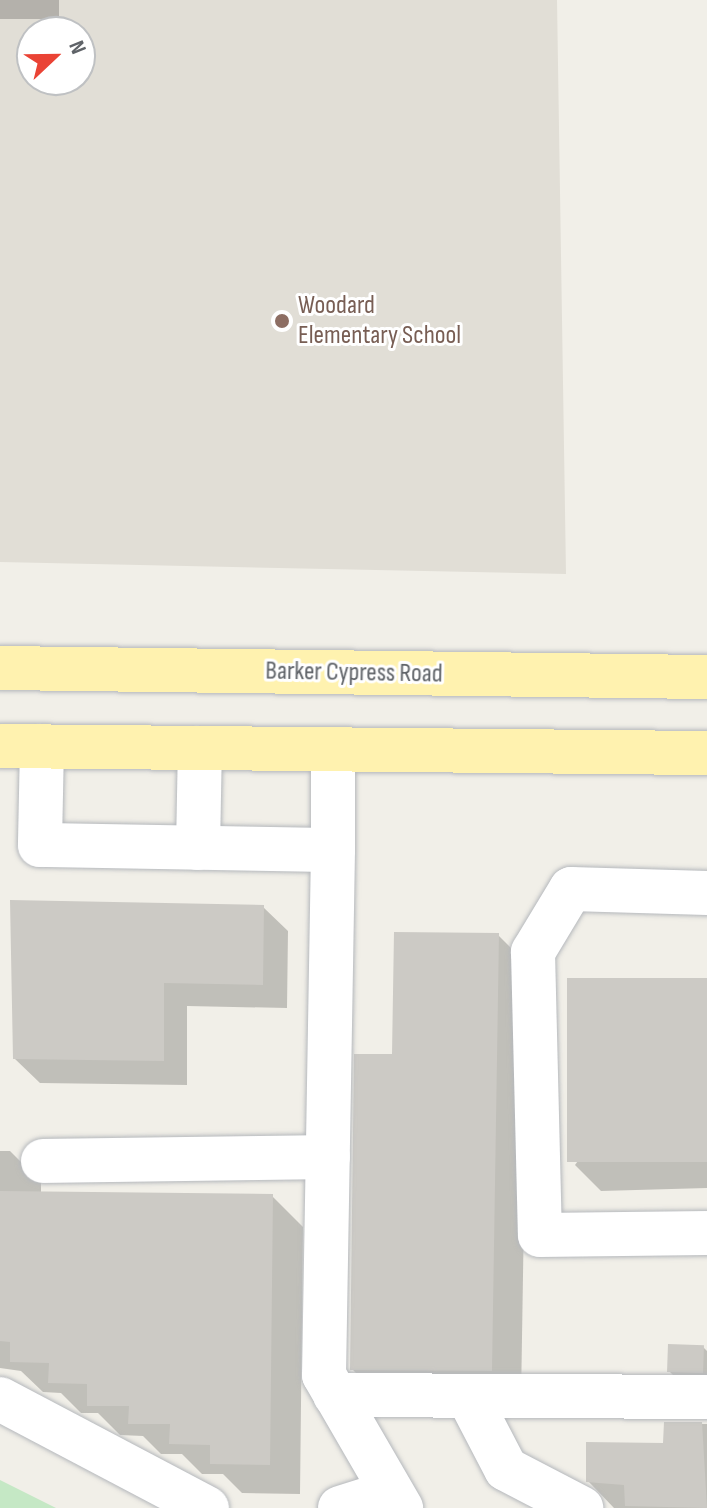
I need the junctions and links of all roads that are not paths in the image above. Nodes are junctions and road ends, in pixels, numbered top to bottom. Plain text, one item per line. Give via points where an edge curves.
1 (0, 668) edge
2 (707, 677) edge
3 (21, 746) edge
4 (200, 748) junction
5 (333, 750) junction
6 (707, 753) edge
7 (198, 848) junction
8 (333, 850) junction
9 (707, 893) edge
10 (328, 1157) junction
11 (43, 1161) dead end
12 (707, 1233) edge
13 (335, 1395) junction
14 (468, 1396) junction
15 (707, 1397) edge
16 (0, 1399) edge
17 (394, 1500) edge
18 (207, 1508) edge
19 (340, 1508) edge
20 (581, 1508) edge

1 - 2 main road, Barker Cypress Road
3 - 4 main road
3 - 7 lane via 40,845
4 - 5 main road
4 - 7 lane
5 - 6 main road
5 - 8 lane
7 - 8 lane
8 - 10 lane
9 - 12 lane via 571,889 533,952 540,1235
10 - 11 lane
10 - 13 lane via 324,1375
13 - 14 lane
13 - 17 lane
14 - 15 lane
14 - 20 lane via 506,1469
16 - 18 lane
17 - 19 lane

